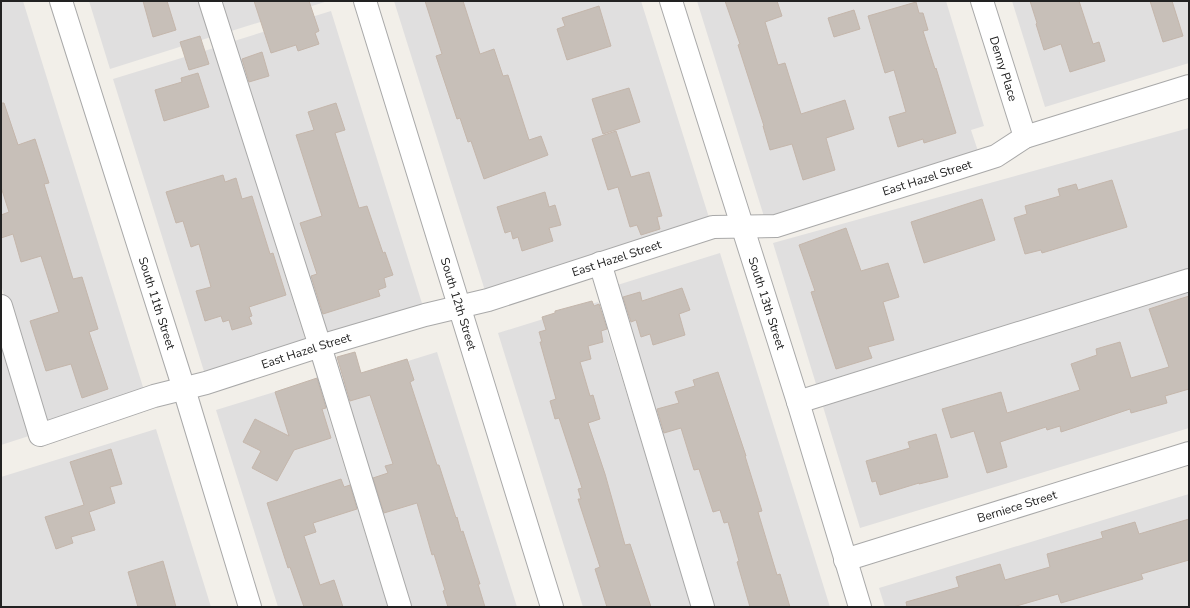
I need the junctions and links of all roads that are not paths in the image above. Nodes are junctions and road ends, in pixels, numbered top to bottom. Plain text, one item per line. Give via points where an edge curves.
1 (61, 1) edge
2 (210, 1) edge
3 (365, 1) edge
4 (671, 1) edge
5 (982, 1) edge
6 (1189, 86) edge
7 (1025, 137) junction
8 (742, 227) junction
9 (600, 263) junction
10 (1189, 280) edge
11 (1, 306) edge
12 (459, 307) junction
13 (320, 346) junction
14 (184, 389) junction
15 (798, 402) junction
16 (1189, 453) edge
17 (845, 560) junction
18 (250, 607) edge
19 (400, 607) edge
20 (552, 607) edge
21 (703, 607) edge
22 (860, 607) edge

1 - 14 street, South 11th Street
2 - 13 street
3 - 12 street, South 12th Street
4 - 8 street, South 13th Street
5 - 7 street, Denny Place
6 - 7 street, East Hazel Street
7 - 8 street, East Hazel Street via 996,156 836,207 776,226
8 - 9 street, East Hazel Street via 712,227
8 - 15 street, South 13th Street
9 - 12 street, East Hazel Street
9 - 21 street
10 - 15 street
11 - 14 street, East Hazel Street via 40,435 154,396
12 - 13 street, East Hazel Street
12 - 20 street, South 12th Street
13 - 14 street, East Hazel Street
13 - 19 street
14 - 18 street, South 11th Street
15 - 17 street, South 13th Street
16 - 17 street, Berniece Street
17 - 22 street, South 13th Street

